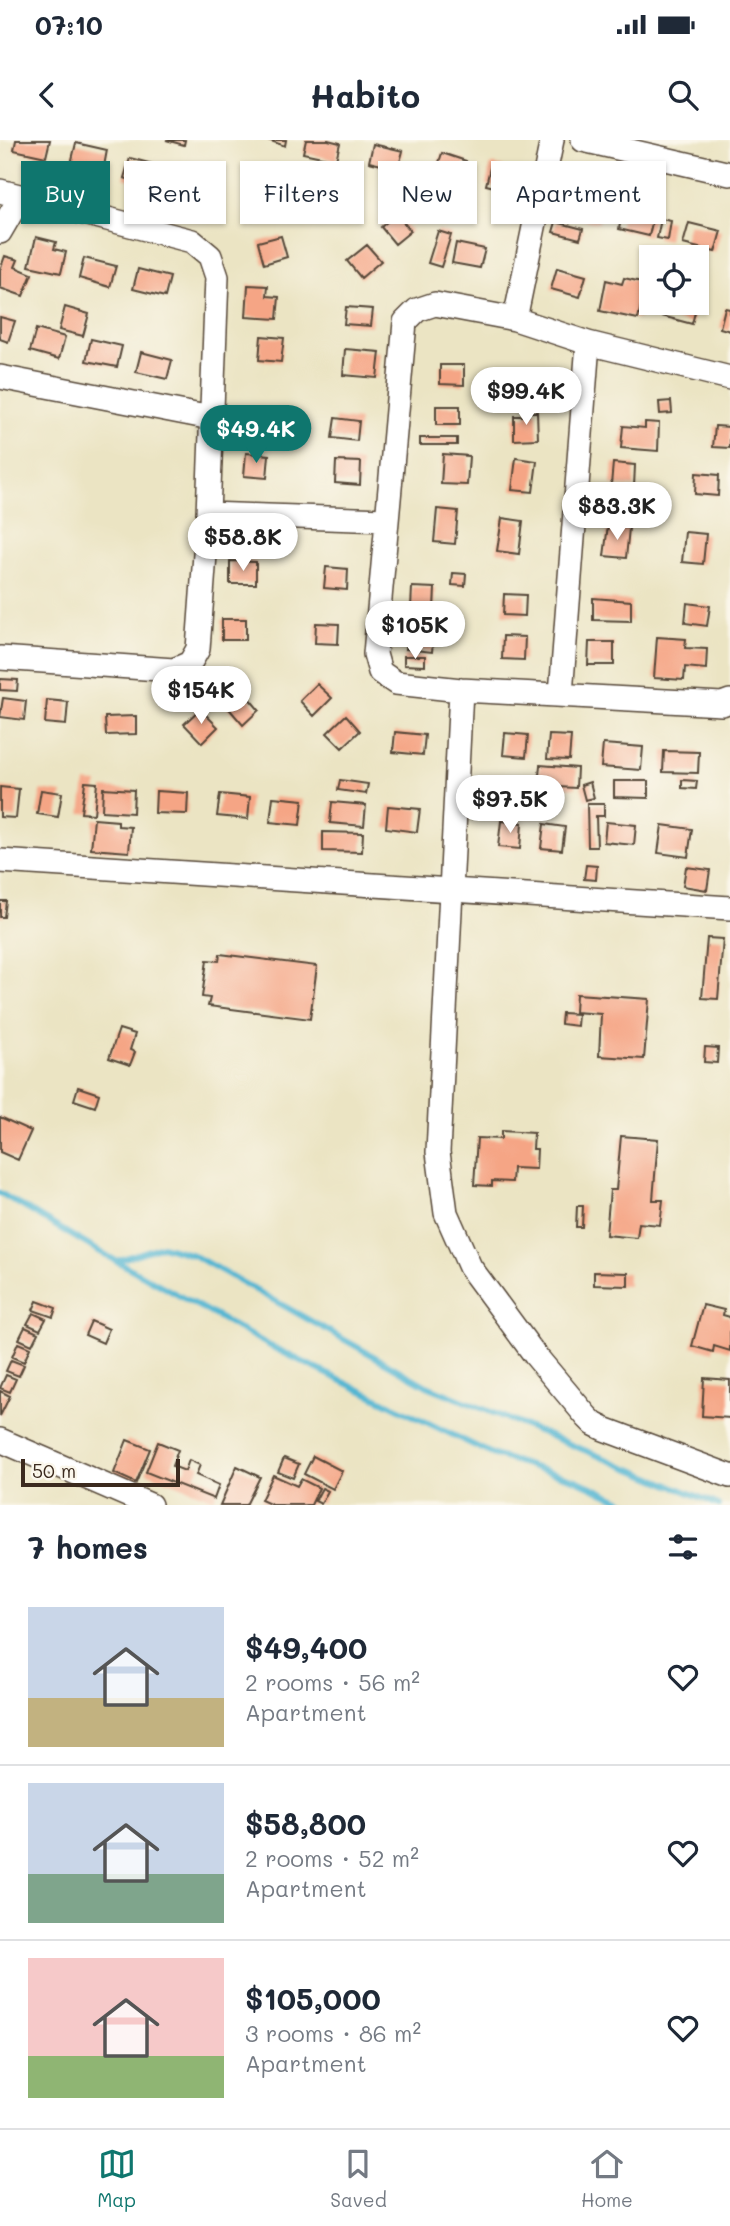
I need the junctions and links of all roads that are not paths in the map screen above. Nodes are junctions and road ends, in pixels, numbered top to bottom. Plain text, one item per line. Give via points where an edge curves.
1 (552, 140) edge
2 (583, 140) edge
3 (730, 174) edge
4 (11, 194) edge
5 (0, 232) edge
6 (515, 319) junction
7 (588, 343) junction
8 (0, 376) edge
9 (730, 378) edge
10 (211, 418) junction
11 (208, 514) junction
12 (386, 520) junction
13 (0, 658) edge
14 (461, 690) junction
15 (561, 694) junction
16 (730, 701) edge
17 (0, 861) edge
18 (451, 892) junction
19 (730, 908) edge
20 (0, 1440) edge
21 (730, 1476) edge
22 (150, 1505) edge

1 - 6 street
2 - 3 street
4 - 5 street
4 - 10 street via 192,241 210,256 216,277
6 - 7 street
6 - 12 street via 435,304 417,310 405,321
7 - 9 street
7 - 15 street
8 - 10 street
10 - 11 street
11 - 12 street
11 - 13 street via 198,649 190,663 174,670
12 - 14 street via 375,654 380,672 396,682
14 - 15 street
14 - 18 street
15 - 16 street
17 - 18 street
18 - 19 street
18 - 21 street via 438,1153 446,1213 470,1267 535,1355 594,1424
20 - 22 street

